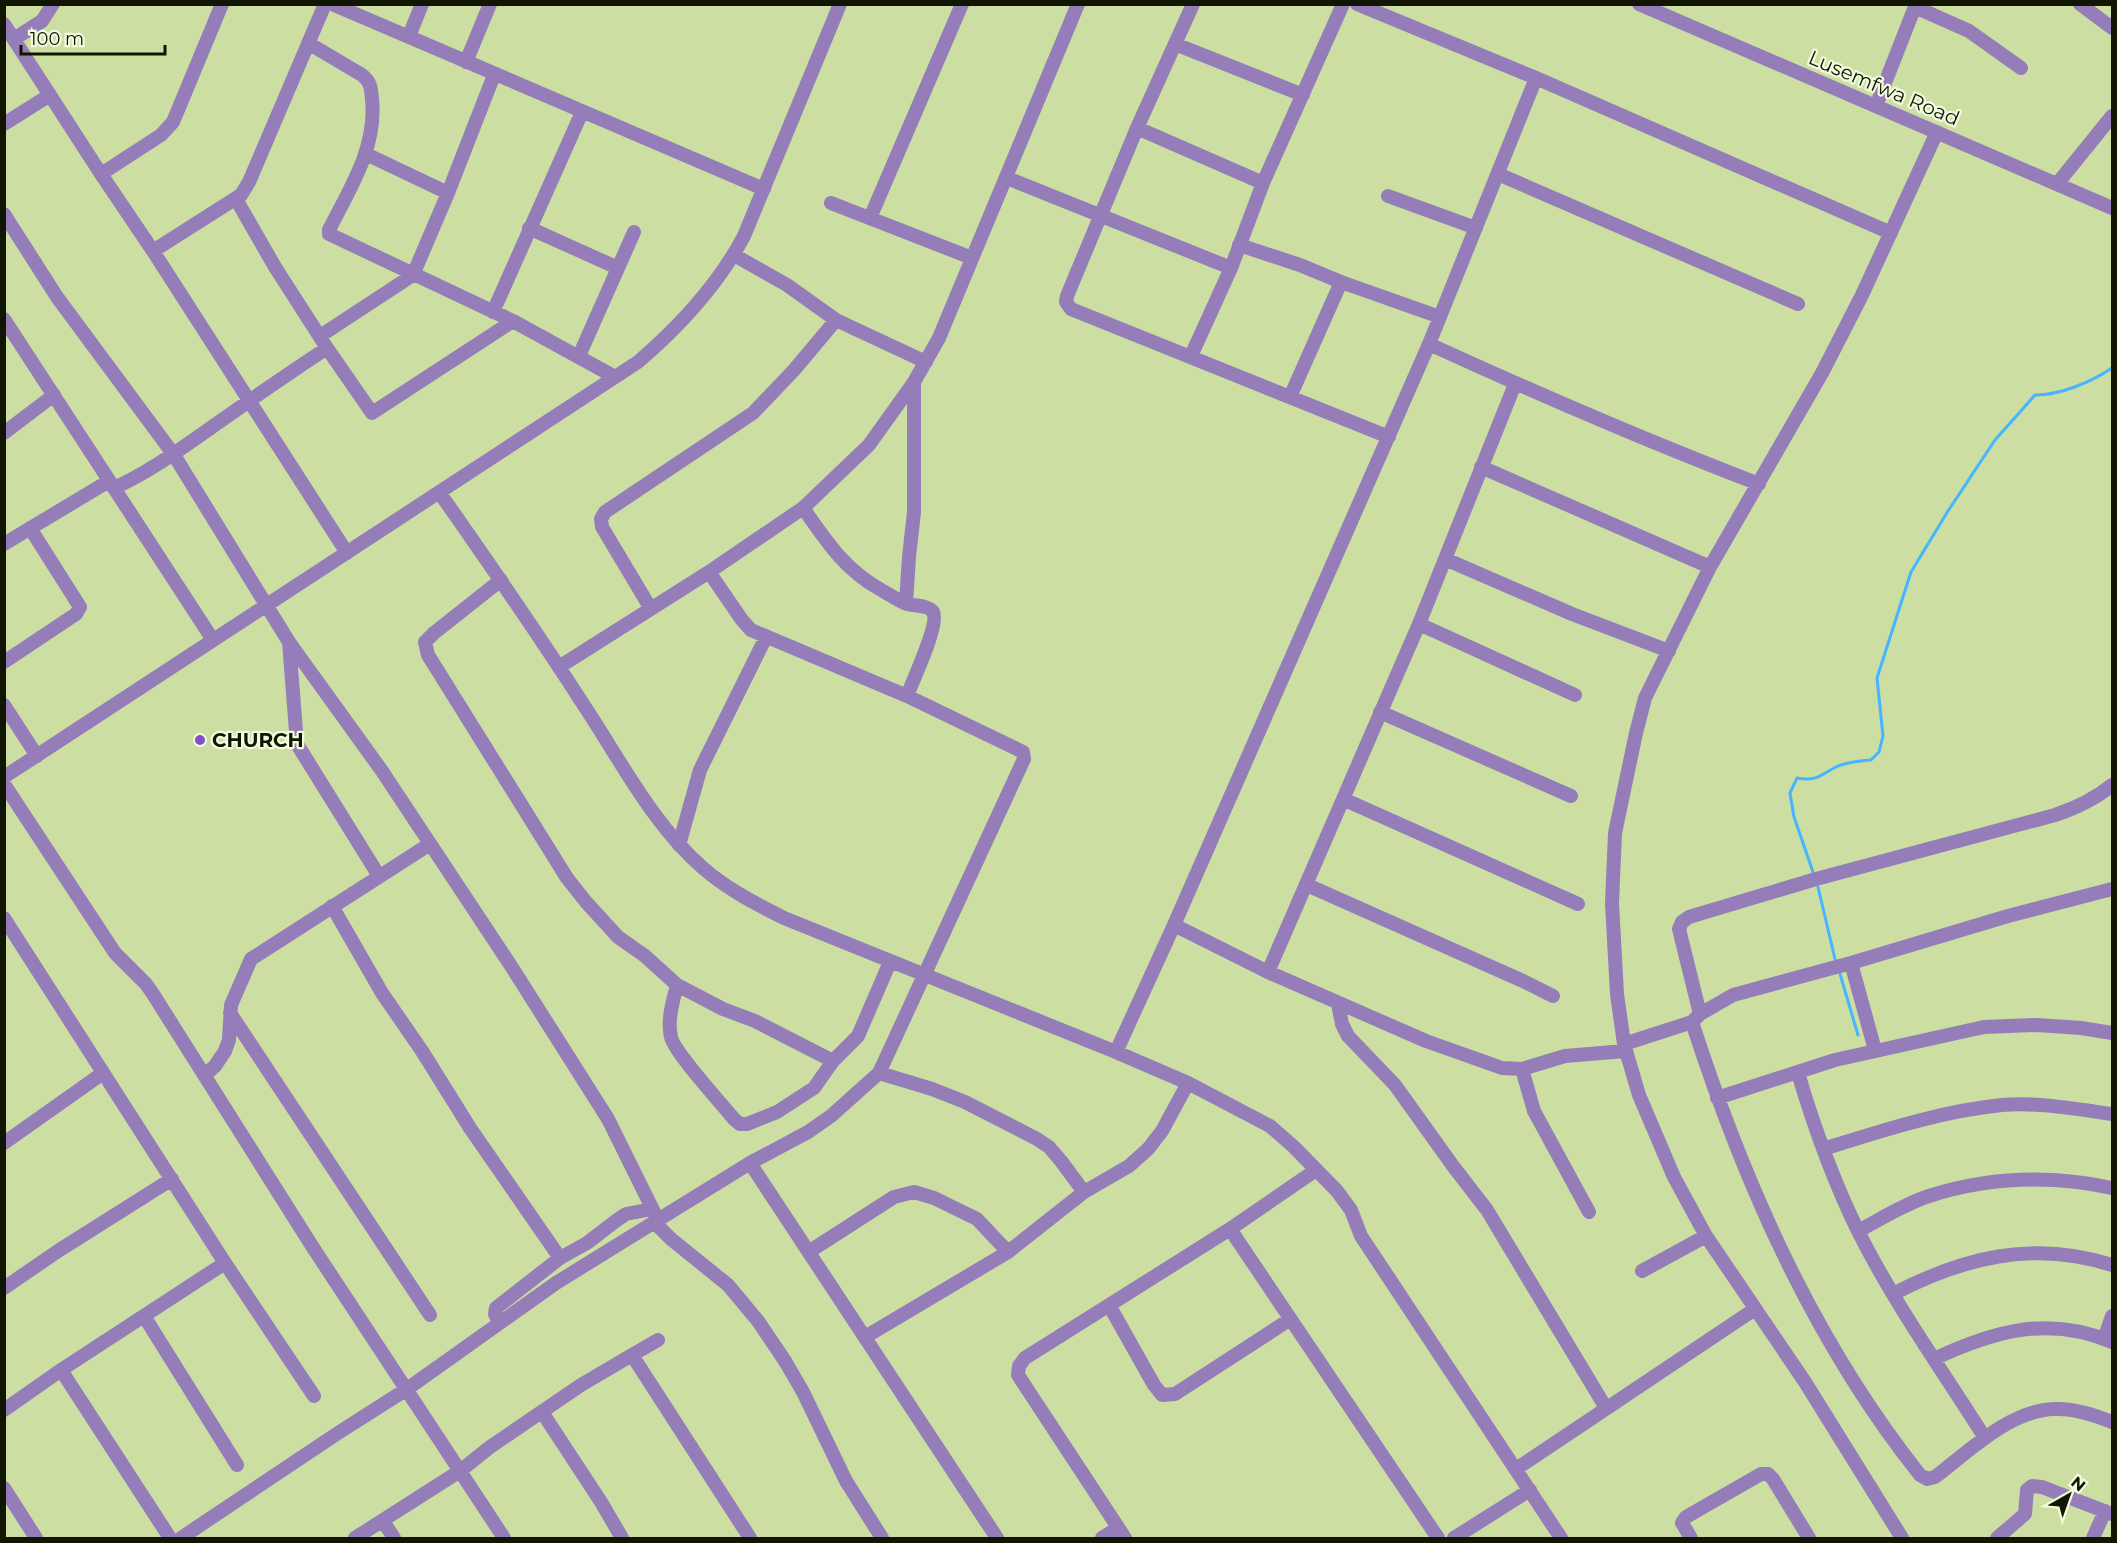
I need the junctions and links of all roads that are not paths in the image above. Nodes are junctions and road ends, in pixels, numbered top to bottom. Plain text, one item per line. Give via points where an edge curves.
1 (53, 4) edge
2 (222, 4) edge
3 (325, 4) edge
4 (332, 4) edge
5 (422, 4) edge
6 (490, 4) edge
7 (840, 4) edge
8 (962, 4) edge
9 (1078, 4) edge
10 (1193, 4) edge
11 (1342, 4) edge
12 (1357, 4) edge
13 (1639, 4) edge
14 (2080, 4) edge
15 (1915, 6) edge
16 (4, 24) edge
17 (2112, 28) edge
18 (409, 36) junction
19 (14, 39) junction
20 (308, 43) junction
21 (1175, 44) junction
22 (466, 62) junction
23 (2021, 68) dead end
24 (494, 75) junction
25 (1536, 78) junction
26 (50, 95) junction
27 (1303, 95) junction
28 (1876, 106) junction
29 (582, 112) junction
30 (2112, 116) edge
31 (4, 124) edge
32 (1137, 128) junction
33 (1937, 132) junction
34 (366, 154) junction
35 (101, 174) junction
36 (1498, 174) junction
37 (1007, 178) junction
38 (1263, 183) junction
39 (2056, 184) junction
40 (764, 189) junction
41 (448, 193) junction
42 (1388, 196) dead end
43 (236, 199) junction
44 (831, 203) dead end
45 (2112, 208) edge
46 (4, 214) edge
47 (1102, 215) junction
48 (870, 218) junction
49 (529, 228) junction
50 (1476, 228) junction
51 (634, 232) dead end
52 (1891, 233) junction
53 (1239, 246) junction
54 (153, 251) junction
55 (734, 255) junction
56 (972, 258) junction
57 (618, 268) junction
58 (1231, 268) junction
59 (413, 275) junction
60 (1341, 282) junction
61 (1798, 304) dead end
62 (493, 312) junction
63 (1440, 317) junction
64 (4, 319) edge
65 (836, 320) junction
66 (513, 321) junction
67 (323, 342) junction
68 (1430, 344) junction
69 (579, 356) junction
70 (1191, 356) junction
71 (926, 363) junction
72 (615, 377) junction
73 (914, 382) junction
74 (1515, 384) junction
75 (54, 395) junction
76 (1290, 397) junction
77 (250, 401) junction
78 (4, 434) edge
79 (1389, 437) junction
80 (174, 455) junction
81 (1481, 467) junction
82 (1759, 484) junction
83 (111, 485) junction
84 (439, 492) junction
85 (803, 508) junction
86 (30, 528) junction
87 (4, 544) edge
88 (346, 553) junction
89 (1444, 559) junction
90 (1710, 567) junction
91 (709, 572) junction
92 (501, 579) junction
93 (906, 603) junction
94 (267, 604) junction
95 (651, 609) junction
96 (1419, 624) junction
97 (766, 637) junction
98 (213, 640) junction
99 (289, 642) junction
100 (1669, 651) junction
101 (4, 662) edge
102 (559, 667) junction
103 (1575, 695) dead end
104 (907, 696) junction
105 (4, 705) edge
106 (1380, 712) junction
107 (37, 756) junction
108 (4, 777) edge
109 (4, 784) edge
110 (2112, 785) edge
111 (1571, 796) dead end
112 (1343, 799) junction
113 (430, 844) junction
114 (680, 845) junction
115 (379, 876) junction
116 (1307, 885) junction
117 (2112, 889) edge
118 (1578, 904) dead end
119 (332, 906) junction
120 (4, 918) edge
121 (1174, 925) junction
122 (890, 962) junction
123 (1851, 963) junction
124 (1268, 972) junction
125 (925, 975) junction
126 (677, 986) junction
127 (1553, 996) dead end
128 (1338, 1004) junction
129 (230, 1013) junction
130 (1696, 1018) junction
131 (2112, 1033) edge
132 (1624, 1047) junction
133 (1875, 1050) junction
134 (1116, 1052) junction
135 (833, 1061) junction
136 (1522, 1069) junction
137 (1798, 1072) junction
138 (103, 1073) junction
139 (879, 1073) junction
140 (205, 1075) junction
141 (1188, 1083) junction
142 (1717, 1098) junction
143 (2112, 1114) edge
144 (4, 1143) edge
145 (1823, 1149) junction
146 (750, 1162) junction
147 (1316, 1170) junction
148 (172, 1179) junction
149 (2112, 1188) edge
150 (1084, 1192) junction
151 (1589, 1212) dead end
152 (654, 1217) junction
153 (1230, 1229) junction
154 (1858, 1231) junction
155 (1706, 1236) junction
156 (810, 1251) junction
157 (1008, 1252) junction
158 (560, 1258) junction
159 (225, 1263) junction
160 (2112, 1265) edge
161 (1642, 1271) dead end
162 (4, 1288) edge
163 (1893, 1293) junction
164 (1109, 1305) junction
165 (1755, 1309) junction
166 (430, 1315) dead end
167 (144, 1316) junction
168 (2112, 1316) edge
169 (1289, 1320) junction
170 (500, 1323) junction
171 (865, 1336) junction
172 (658, 1340) dead end
173 (2108, 1340) edge
174 (632, 1355) junction
175 (1934, 1359) junction
176 (61, 1370) junction
177 (407, 1389) junction
178 (314, 1396) dead end
179 (1606, 1408) junction
180 (4, 1410) edge
181 (542, 1412) junction
182 (2112, 1422) edge
183 (1985, 1438) junction
184 (237, 1465) dead end
185 (1516, 1469) junction
186 (460, 1471) junction
187 (4, 1488) edge
188 (1530, 1490) junction
189 (2109, 1513) edge
190 (382, 1521) junction
191 (1121, 1533) edge
192 (36, 1539) edge
193 (170, 1539) edge
194 (181, 1539) edge
195 (356, 1539) edge
196 (394, 1539) edge
197 (504, 1539) edge
198 (622, 1539) edge
199 (750, 1539) edge
200 (882, 1539) edge
201 (997, 1539) edge
202 (1102, 1539) edge
203 (1438, 1539) edge
204 (1454, 1539) edge
205 (1561, 1539) edge
206 (1691, 1539) edge
207 (1809, 1539) edge
208 (1902, 1539) edge
209 (1997, 1539) edge
210 (2093, 1539) edge

1 - 19 street via 42,21
2 - 35 street via 172,122 161,135
3 - 20 street
4 - 18 street
5 - 18 street
6 - 22 street
7 - 40 street
8 - 48 street
9 - 37 street
10 - 21 street
11 - 27 street
12 - 25 street
13 - 28 street, Lusemfwa Road
14 - 17 street
15 - 23 street via 1969,31
15 - 28 street
16 - 19 street
18 - 22 street
19 - 26 street
20 - 34 street via 368,80 374,121
20 - 43 street via 249,182
21 - 27 street
21 - 32 street
22 - 24 street
24 - 29 street
24 - 41 street
25 - 36 street
25 - 52 street
26 - 31 street
26 - 35 street
27 - 38 street
28 - 33 street, Lusemfwa Road
29 - 40 street
29 - 49 street
30 - 39 street
32 - 38 street
32 - 47 street
33 - 39 street, Lusemfwa Road
33 - 52 street
34 - 41 street
34 - 59 street via 329,234
35 - 54 street
36 - 50 street
36 - 61 street
37 - 47 street
37 - 56 street
38 - 53 street
39 - 45 street, Lusemfwa Road
40 - 55 street
41 - 59 street
42 - 50 street
43 - 54 street
43 - 67 street
44 - 48 street
46 - 80 street via 57,297
47 - 58 street
47 - 70 street via 1066,302 1071,309
48 - 56 street
49 - 57 street
49 - 62 street
50 - 63 street
51 - 57 street
52 - 82 street via 1822,373
53 - 58 street
53 - 60 street
54 - 77 street
55 - 65 street via 787,285
55 - 72 street via 689,315 638,362
56 - 71 street
57 - 69 street
58 - 70 street
59 - 62 street
59 - 67 street
60 - 63 street
60 - 76 street
62 - 66 street
63 - 68 street
64 - 75 street
65 - 71 street
65 - 95 street via 753,412 605,512 602,527
66 - 67 street via 372,413
66 - 69 street
67 - 77 street
68 - 74 street
68 - 79 street
69 - 72 street
70 - 76 street
71 - 73 street
72 - 84 street
73 - 85 street via 869,445
73 - 93 street via 914,512
74 - 81 street
74 - 82 street
75 - 78 street
75 - 83 street
76 - 79 street
77 - 80 street
77 - 88 street
79 - 121 street
80 - 83 street via 142,475
80 - 94 street
81 - 89 street
81 - 90 street
82 - 90 street
83 - 86 street
83 - 98 street
84 - 88 street
84 - 92 street
85 - 91 street
85 - 93 street via 844,564
86 - 87 street
86 - 101 street via 80,607 76,614
88 - 94 street
89 - 96 street
89 - 100 street
90 - 100 street
91 - 95 street
91 - 97 street via 746,626
92 - 102 street
92 - 126 street via 425,642 428,654 585,902 618,937
93 - 104 street via 928,609 934,619
94 - 98 street
94 - 99 street
95 - 102 street
96 - 103 street
96 - 106 street
97 - 104 street
97 - 114 street via 700,770
98 - 107 street
99 - 113 street via 376,761
99 - 115 street via 297,744
100 - 132 street via 1645,698 1615,832 1611,922
102 - 114 street via 649,805
104 - 125 street via 1017,747 1024,759
105 - 107 street
106 - 111 street
106 - 112 street
107 - 108 street
109 - 140 street via 115,953 146,984
110 - 130 street via 2100,795 2055,815 1689,917 1679,929
112 - 116 street
112 - 118 street
113 - 115 street
113 - 152 street via 590,1089
114 - 122 street via 703,869 744,897
115 - 119 street
116 - 124 street
116 - 127 street
117 - 123 street
119 - 129 street via 251,959
119 - 158 street via 382,993
120 - 138 street
121 - 124 street
121 - 134 street
122 - 125 street
122 - 135 street via 858,1036
123 - 130 street via 1733,995
123 - 133 street
124 - 128 street
125 - 134 street
125 - 139 street
126 - 135 street
126 - 135 street via 670,1020 671,1038 740,1124 777,1112 797,1100 814,1088
128 - 136 street via 1485,1063
128 - 179 street via 1347,1035 1395,1085 1487,1210
129 - 140 street via 225,1051
129 - 166 street
130 - 132 street
130 - 142 street
131 - 133 street via 2037,1025 1984,1027
132 - 136 street via 1565,1056
132 - 155 street via 1652,1128
133 - 137 street
134 - 141 street
136 - 151 street via 1534,1111
137 - 142 street
137 - 145 street
138 - 144 street
138 - 148 street
139 - 146 street via 831,1116
139 - 150 street via 965,1102 1036,1139 1049,1147
140 - 177 street
141 - 147 street via 1270,1126
141 - 150 street via 1148,1149 1129,1166
142 - 183 street via 1778,1244 1841,1360 1920,1475 1927,1479 1935,1477
143 - 145 street via 2041,1105 2003,1105 1903,1125
145 - 154 street
146 - 152 street
146 - 156 street
147 - 153 street
147 - 185 street via 1351,1210 1361,1236
148 - 159 street
148 - 162 street
149 - 154 street via 2055,1179 1981,1183 1928,1196
150 - 157 street
152 - 158 street via 626,1214
152 - 170 street
152 - 200 street via 671,1239 728,1285 758,1321 803,1392 846,1481
153 - 164 street
153 - 169 street
154 - 163 street
155 - 161 street
155 - 165 street
156 - 157 street via 894,1197 914,1192 977,1219
156 - 171 street
157 - 171 street
158 - 170 street via 496,1308
159 - 167 street
159 - 178 street
160 - 163 street via 2048,1253 1993,1257 1926,1277
163 - 175 street
164 - 169 street via 1162,1395 1175,1394
164 - 191 street via 1025,1358 1018,1375
165 - 179 street
165 - 208 street
167 - 176 street
167 - 184 street
168 - 173 street
169 - 203 street
170 - 177 street
171 - 201 street
172 - 174 street
173 - 175 street via 2067,1329 2023,1329 1989,1336
174 - 181 street
174 - 199 street
175 - 183 street
176 - 180 street
176 - 193 street
177 - 186 street
177 - 194 street
179 - 185 street
181 - 186 street
181 - 198 street
182 - 183 street via 2054,1409 2020,1417
185 - 188 street
186 - 190 street
186 - 197 street
187 - 192 street
188 - 204 street
188 - 205 street
189 - 209 street via 2032,1486 2027,1490 2025,1514
189 - 210 street
190 - 195 street
190 - 196 street
191 - 202 street
206 - 207 street via 1682,1523 1686,1517 1761,1474 1773,1479

